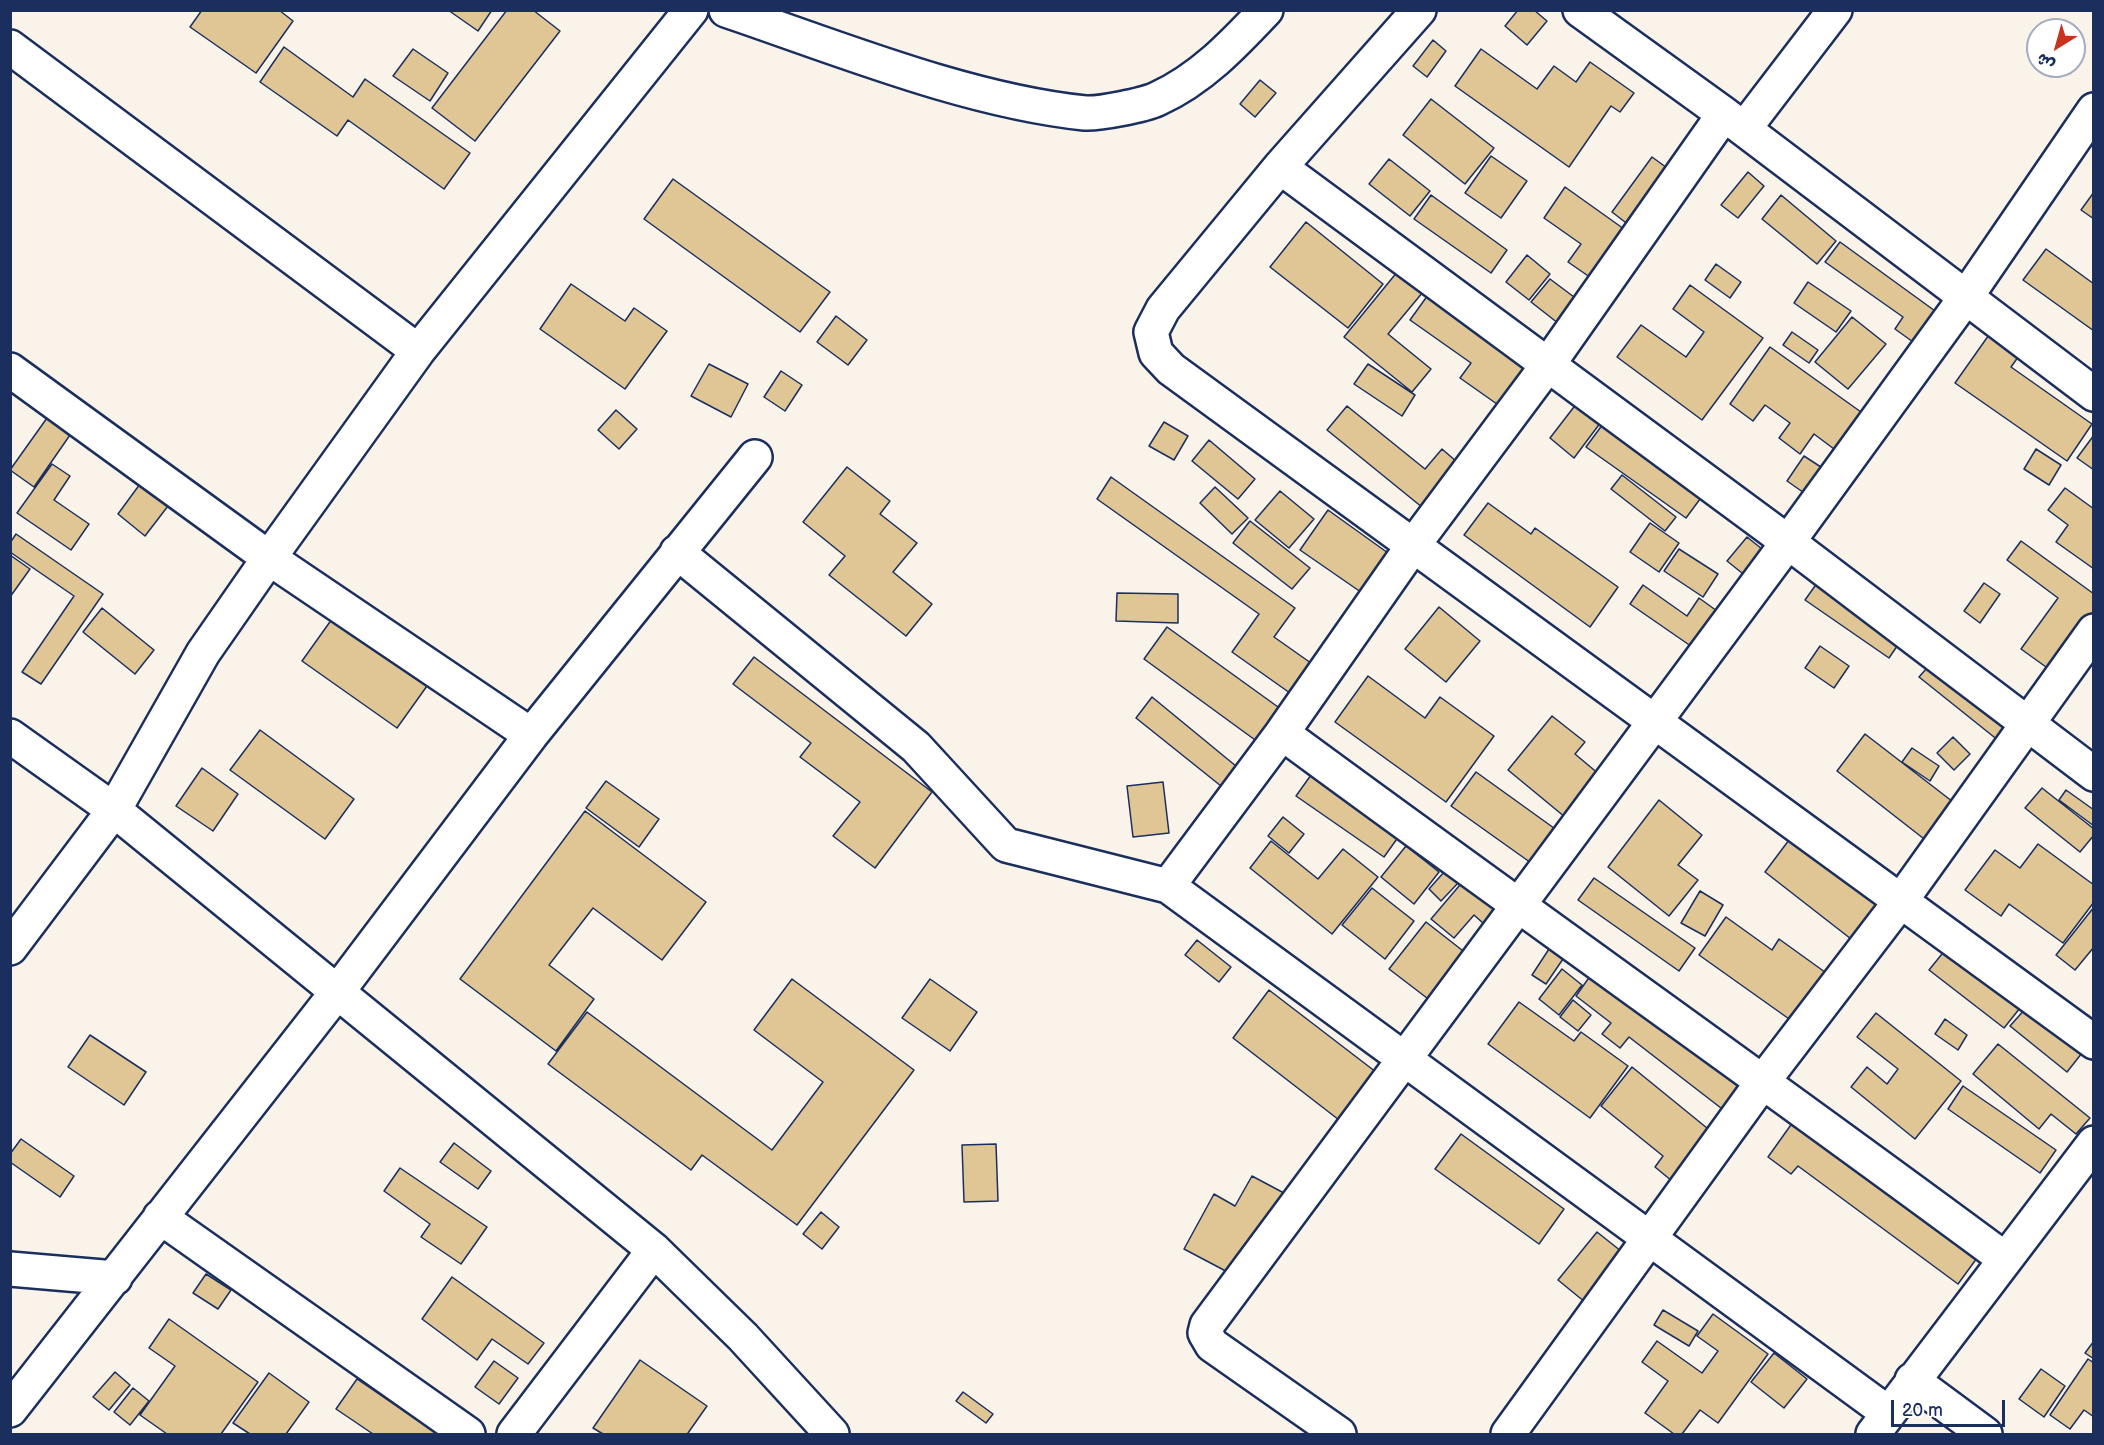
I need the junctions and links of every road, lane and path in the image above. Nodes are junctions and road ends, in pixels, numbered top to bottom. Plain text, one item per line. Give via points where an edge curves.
1 (691, 10) edge
2 (726, 10) edge
3 (1266, 10) edge
4 (1419, 10) edge
5 (1580, 10) edge
6 (1835, 10) edge
7 (10, 46) edge
8 (2094, 110) edge
9 (1734, 121) junction
10 (1280, 167) junction
11 (1966, 297) junction
12 (418, 351) junction
13 (1547, 366) junction
14 (10, 370) edge
15 (2094, 394) edge
16 (755, 457) dead end
17 (1788, 542) junction
18 (1412, 547) junction
19 (677, 552) junction
20 (269, 558) junction
21 (2094, 631) edge
22 (1656, 721) junction
23 (2027, 723) junction
24 (1282, 733) junction
25 (531, 735) junction
26 (10, 736) edge
27 (2094, 774) edge
28 (114, 810) junction
29 (1168, 886) junction
30 (1900, 902) junction
31 (1519, 907) junction
32 (10, 948) edge
33 (338, 991) junction
34 (2094, 1041) edge
35 (1406, 1061) junction
36 (1764, 1080) junction
37 (2094, 1143) edge
38 (160, 1217) junction
39 (1648, 1239) junction
40 (654, 1250) junction
41 (2005, 1259) junction
42 (10, 1269) edge
43 (115, 1278) junction
44 (1912, 1380) junction
45 (10, 1410) edge
46 (1880, 1424) edge
47 (468, 1434) edge
48 (514, 1434) edge
49 (832, 1434) edge
50 (1339, 1434) edge
51 (1508, 1434) edge
52 (1985, 1434) edge

1 - 12 street
2 - 3 street via 911,73 993,96 1088,113 1156,100 1215,64
4 - 10 street
5 - 9 street
6 - 9 street
7 - 12 street
8 - 11 street
9 - 11 street
9 - 13 street
10 - 13 street
10 - 18 street via 1163,309 1151,332 1156,353 1171,369
11 - 15 street
11 - 17 street
12 - 20 street
13 - 17 street
13 - 18 street
14 - 20 street
16 - 19 street
17 - 22 street
17 - 23 street
18 - 22 street
18 - 24 street
19 - 25 street
19 - 29 street via 916,747 1005,845
20 - 25 street
20 - 28 street via 203,653
21 - 23 street
22 - 30 street
22 - 31 street
23 - 27 street
23 - 30 street
24 - 29 street
24 - 31 street
25 - 33 street
26 - 28 street
28 - 32 street
28 - 33 street
29 - 35 street
30 - 34 street
30 - 36 street
31 - 35 street
31 - 36 street
33 - 38 street
33 - 40 street
35 - 39 street
35 - 50 street via 1204,1333 1212,1345
36 - 39 street
36 - 41 street
37 - 41 street
38 - 43 street
38 - 47 street
39 - 46 street
39 - 51 street
40 - 48 street
40 - 49 street via 743,1337
41 - 44 street
42 - 43 street
43 - 45 street
44 - 46 street
44 - 52 street

